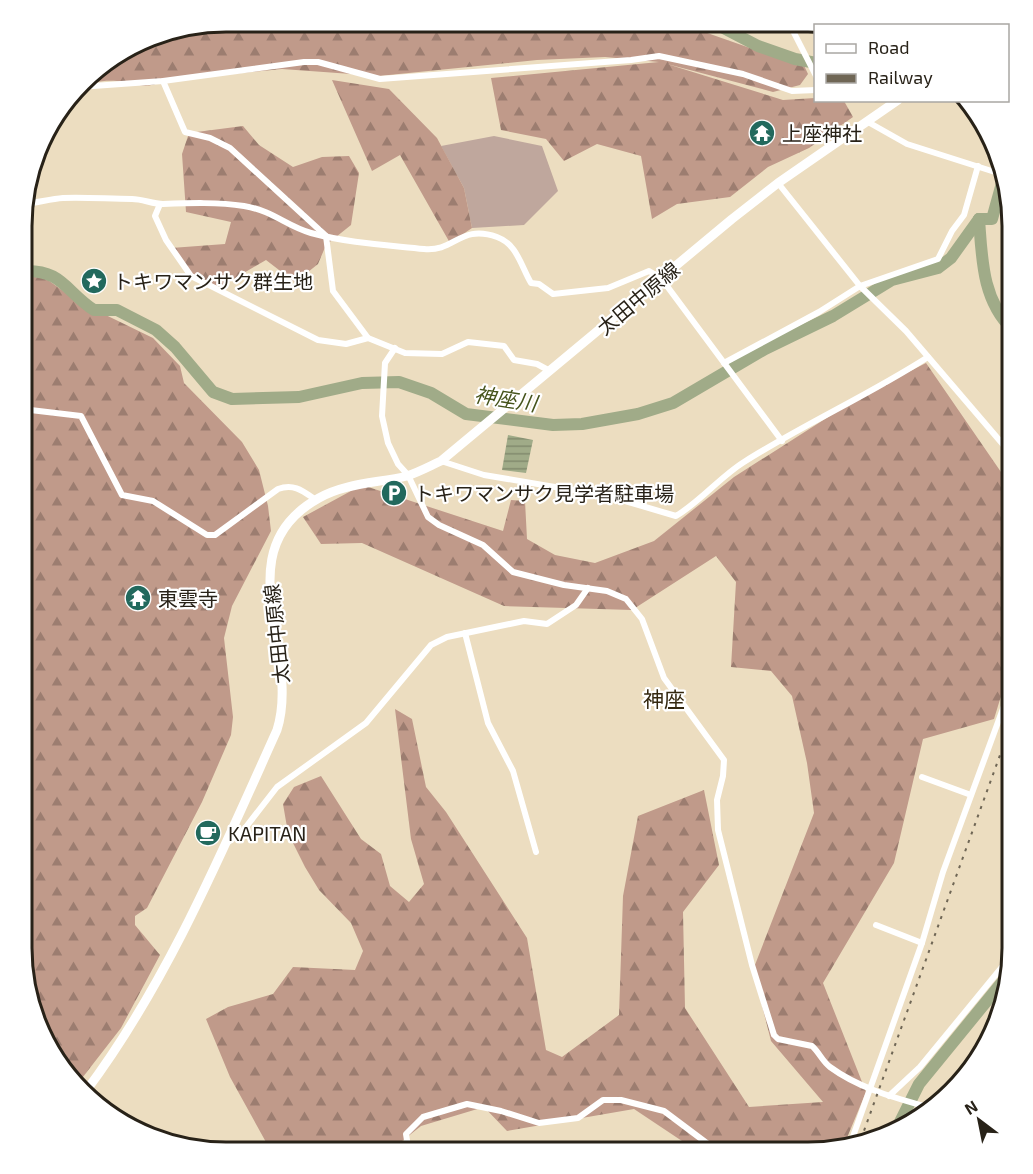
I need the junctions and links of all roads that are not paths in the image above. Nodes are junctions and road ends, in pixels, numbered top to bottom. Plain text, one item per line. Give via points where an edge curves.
1 (794, 32) edge
2 (814, 72) edge
3 (163, 81) junction
4 (92, 86) edge
5 (814, 90) edge
6 (895, 102) edge
7 (868, 122) junction
8 (978, 166) junction
9 (993, 171) edge
10 (778, 183) junction
11 (33, 203) edge
12 (160, 204) junction
13 (326, 236) junction
14 (661, 278) junction
15 (860, 286) junction
16 (368, 338) junction
17 (395, 348) junction
18 (928, 357) junction
19 (724, 363) junction
20 (550, 371) junction
21 (32, 410) edge
22 (782, 441) junction
23 (1001, 442) edge
24 (441, 461) junction
25 (408, 476) junction
26 (316, 500) junction
27 (588, 588) junction
28 (465, 633) junction
29 (1001, 713) edge
30 (922, 777) dead end
31 (970, 795) junction
32 (223, 847) junction
33 (536, 852) dead end
34 (876, 925) dead end
35 (922, 943) junction
36 (1000, 969) edge
37 (90, 1086) edge
38 (869, 1088) junction
39 (889, 1096) junction
40 (921, 1105) edge
41 (853, 1137) edge
42 (407, 1142) edge
43 (705, 1142) edge

1 - 2 street
3 - 4 street
3 - 5 street via 304,62 318,62 380,79 631,60 652,55 743,74 792,91
3 - 13 street via 185,132 230,148
6 - 7 main road, 太田中原線
7 - 8 street via 907,144
7 - 10 main road, 太田中原線
8 - 9 street
8 - 15 street via 964,215 938,259
10 - 14 main road, 太田中原線
10 - 15 street
11 - 12 street via 63,198 144,199
12 - 13 street via 184,202 262,210 298,229
12 - 16 street via 155,216 191,276 318,340 346,344
13 - 14 street via 426,249 447,245 470,232 499,237 516,250 531,283 553,294 608,288 649,271
13 - 16 street via 333,291
14 - 19 street
14 - 20 main road, 太田中原線
15 - 18 street
15 - 19 street
16 - 17 street
17 - 20 street via 405,353 442,354 468,342 480,342 504,346 514,360
17 - 25 street via 385,363 381,416 393,454
18 - 22 street
18 - 23 street
19 - 22 street
20 - 24 main road, 太田中原線
21 - 26 street via 81,416 122,495 153,501 207,535 215,535 286,486 296,486
22 - 24 street via 742,463 676,516 608,496 484,475
24 - 25 main road, 太田中原線
25 - 26 main road, 太田中原線 via 350,487
25 - 27 street via 422,510 439,525 483,545 513,572
26 - 32 main road, 太田中原線 via 294,515 275,544 270,597 282,686 281,719
27 - 28 street via 576,606 547,624 524,621
27 - 38 street via 607,591 633,605 664,678 724,759 717,800 718,830 774,1035 812,1046 832,1068
28 - 32 street via 447,637 427,649 366,723 277,787 242,832
28 - 33 street via 488,723 513,771
29 - 31 street
30 - 31 street
31 - 35 street
32 - 37 main road, 太田中原線 via 151,994
34 - 35 street
35 - 38 street
36 - 39 street via 920,1067
38 - 39 street
38 - 41 street
39 - 40 street
42 - 43 street via 406,1134 413,1124 467,1104 539,1123 578,1118 603,1100 621,1100 664,1111

